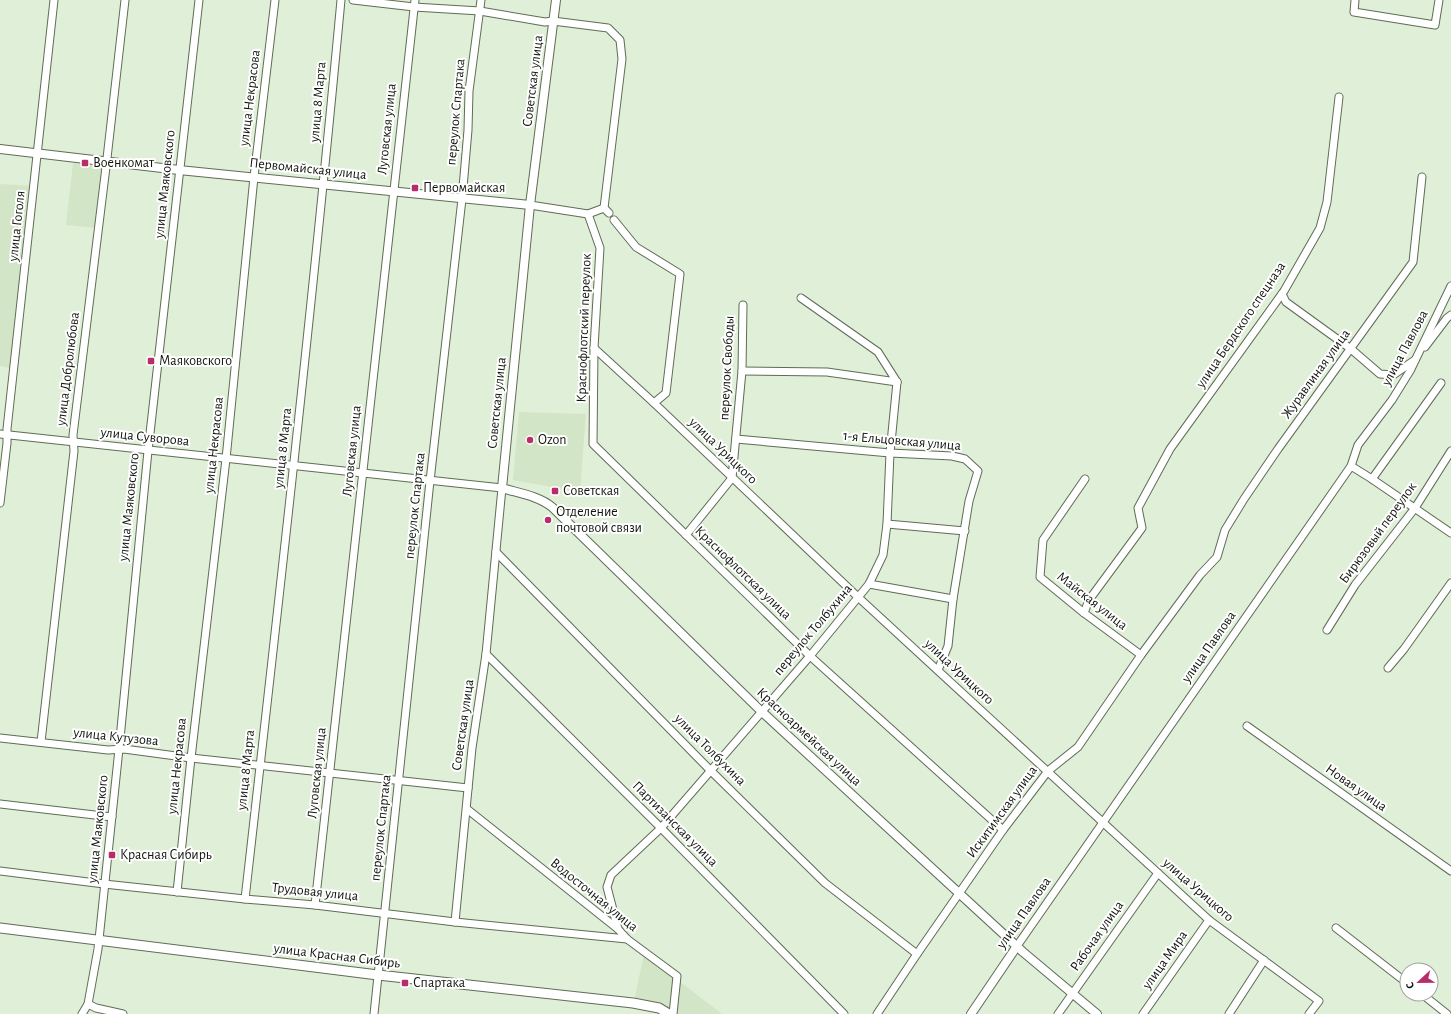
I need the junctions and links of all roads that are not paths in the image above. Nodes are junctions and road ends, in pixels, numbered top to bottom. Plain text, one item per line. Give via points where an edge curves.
1 (54, 0) edge
2 (125, 0) edge
3 (199, 0) edge
4 (274, 0) edge
5 (341, 0) edge
6 (353, 0) edge
7 (482, 0) edge
8 (556, 0) edge
9 (1354, 0) edge
10 (1439, 0) edge
11 (414, 3) edge
12 (480, 11) junction
13 (553, 21) junction
14 (1339, 97) dead end
15 (0, 150) edge
16 (37, 154) junction
17 (106, 161) junction
18 (179, 170) junction
19 (1422, 176) dead end
20 (254, 177) junction
21 (324, 184) junction
22 (394, 191) junction
23 (462, 199) junction
24 (530, 205) junction
25 (588, 214) junction
26 (614, 220) dead end
27 (1451, 286) edge
28 (1282, 294) junction
29 (801, 298) dead end
30 (743, 305) dead end
31 (1451, 315) edge
32 (594, 348) junction
33 (1350, 349) junction
34 (1416, 359) junction
35 (742, 371) junction
36 (897, 382) junction
37 (1442, 383) dead end
38 (654, 403) junction
39 (4, 435) edge
40 (736, 439) junction
41 (73, 442) junction
42 (593, 444) joint
43 (148, 451) junction
44 (1451, 451) edge
45 (890, 453) junction
46 (226, 459) junction
47 (294, 466) junction
48 (1351, 466) junction
49 (363, 473) junction
50 (732, 478) junction
51 (1085, 479) dead end
52 (1372, 479) junction
53 (430, 481) junction
54 (502, 488) junction
55 (0, 503) edge
56 (1415, 508) junction
57 (887, 524) junction
58 (965, 531) junction
59 (1451, 533) edge
60 (686, 535) junction
61 (496, 552) junction
62 (1200, 575) joint
63 (1451, 583) edge
64 (869, 584) junction
65 (858, 598) junction
66 (953, 599) junction
67 (1084, 613) junction
68 (1327, 630) dead end
69 (486, 654) junction
70 (1141, 655) junction
71 (810, 656) junction
72 (1388, 668) dead end
73 (938, 670) junction
74 (761, 711) junction
75 (1247, 726) dead end
76 (0, 738) edge
77 (41, 742) junction
78 (119, 749) junction
79 (190, 758) junction
80 (260, 766) junction
81 (710, 770) junction
82 (1048, 771) junction
83 (330, 773) junction
84 (399, 780) junction
85 (468, 788) junction
86 (0, 804) edge
87 (467, 809) junction
88 (112, 817) junction
89 (1103, 822) junction
90 (661, 828) junction
91 (1003, 830) junction
92 (0, 871) edge
93 (1451, 871) edge
94 (1158, 873) junction
95 (104, 884) junction
96 (177, 892) junction
97 (960, 892) junction
98 (245, 899) junction
99 (315, 904) junction
100 (385, 913) junction
101 (1209, 920) junction
102 (455, 922) junction
103 (0, 928) edge
104 (1336, 928) dead end
105 (618, 929) junction
106 (627, 939) junction
107 (98, 940) junction
108 (1017, 946) junction
109 (917, 954) junction
110 (1264, 960) junction
111 (378, 975) junction
112 (1399, 977) edge
113 (1072, 993) junction
114 (1432, 1002) edge
115 (88, 1004) junction
116 (82, 1014) edge
117 (121, 1014) edge
118 (374, 1014) edge
119 (669, 1014) edge
120 (673, 1014) edge
121 (844, 1014) edge
122 (877, 1014) edge
123 (971, 1014) edge
124 (1058, 1014) edge
125 (1097, 1014) edge
126 (1143, 1014) edge
127 (1228, 1014) edge
128 (1309, 1014) edge
129 (1447, 1014) edge

1 - 16 street, улица Гоголя
2 - 17 street, улица Добролюбова
3 - 18 street, улица Маяковского
4 - 20 street, улица Некрасова
5 - 21 street, улица 8 Марта
6 - 11 street
7 - 12 street, переулок Спартака
8 - 13 street, Советская улица
9 - 10 street via 1354,12 1435,25
11 - 12 street
11 - 22 street, Луговская улица
12 - 13 street via 545,22
12 - 23 street, переулок Спартака via 469,90
13 - 24 street, Советская улица
13 - 25 street, Первомайская улица via 608,28 620,40 622,59 606,210
14 - 28 street, улица Бердского спецназа via 1327,202 1320,228
15 - 16 street, Первомайская улица
16 - 17 street, Первомайская улица
16 - 39 street, улица Гоголя
17 - 18 street, Первомайская улица
17 - 41 street, улица Добролюбова
18 - 20 street, Первомайская улица
18 - 43 street, улица Маяковского
19 - 33 street, Журавлиная улица via 1413,262
20 - 21 street, Первомайская улица
20 - 46 street, улица Некрасова
21 - 22 street, Первомайская улица
21 - 47 street, улица 8 Марта
22 - 23 street, Первомайская улица
22 - 49 street, Луговская улица
23 - 24 street, Первомайская улица
23 - 53 street, переулок Спартака
24 - 25 street, Первомайская улица
24 - 54 street, Советская улица
25 - 32 street, Краснофлотский переулок via 600,248
26 - 38 street via 636,247 680,274 666,393
27 - 34 street, улица Павлова
28 - 33 street via 1286,302
28 - 67 street, улица Бердского спецназа via 1170,449 1138,508 1142,528 1089,600
29 - 36 street via 878,352
30 - 35 street, переулок Свободы
31 - 34 street
32 - 38 street, улица Урицкого
32 - 42 street, Краснофлотский переулок
33 - 34 street via 1380,374 1386,375 1393,374
33 - 62 street, Журавлиная улица via 1244,499 1225,530 1217,557
34 - 48 street, улица Павлова via 1392,400 1358,445
35 - 36 street via 827,372
35 - 40 street, переулок Свободы
36 - 45 street, переулок Толбухина
37 - 52 street
38 - 50 street, улица Урицкого
39 - 41 street, улица Суворова
39 - 55 street, улица Гоголя
40 - 45 street, 1-я Ельцовская улица
40 - 50 street, переулок Свободы
41 - 43 street, улица Суворова
41 - 77 street, улица Добролюбова
42 - 60 street, Краснофлотская улица
43 - 46 street, улица Суворова
43 - 78 street, улица Маяковского
44 - 56 street, Бирюзовый переулок
45 - 57 street, переулок Толбухина
45 - 58 street, 1-я Ельцовская улица via 952,456 965,459 978,471 969,501
46 - 47 street, улица Суворова
46 - 79 street, улица Некрасова
47 - 49 street, улица Суворова
47 - 80 street, улица 8 Марта
48 - 52 street
48 - 89 street, улица Павлова
49 - 53 street, улица Суворова
49 - 83 street, Луговская улица
50 - 60 street
50 - 65 street, улица Урицкого
51 - 67 street, Майская улица via 1043,540 1040,577
52 - 56 street
53 - 54 street, улица Суворова
53 - 84 street, переулок Спартака
54 - 61 street, Советская улица
54 - 74 street, Красноармейская улица via 547,503
56 - 59 street
56 - 68 street, Бирюзовый переулок via 1355,585
57 - 58 street
57 - 64 street, переулок Толбухина via 883,556
58 - 66 street, 1-я Ельцовская улица
60 - 71 street, Краснофлотская улица
61 - 69 street, Советская улица
61 - 81 street, улица Толбухина
62 - 70 street, Искитимская улица
63 - 72 street
64 - 65 street, переулок Толбухина
64 - 66 street
65 - 71 street, переулок Толбухина
65 - 73 street, улица Урицкого
66 - 73 street, 1-я Ельцовская улица via 948,646
67 - 70 street, Майская улица
69 - 85 street, Советская улица
69 - 90 street, Партизанская улица
70 - 82 street, Искитимская улица via 1078,747
71 - 74 street, переулок Толбухина
71 - 91 street, Краснофлотская улица
73 - 82 street, улица Урицкого
74 - 81 street, переулок Толбухина
74 - 97 street, Красноармейская улица
75 - 93 street, Новая улица
76 - 77 street, улица Кутузова
77 - 78 street, улица Кутузова
78 - 79 street, улица Кутузова
78 - 88 street, улица Маяковского
79 - 80 street, улица Кутузова
79 - 96 street, улица Некрасова
80 - 83 street, улица Кутузова
80 - 98 street, улица 8 Марта
81 - 90 street, переулок Толбухина
81 - 109 street, улица Толбухина via 824,883
82 - 89 street, улица Урицкого
82 - 91 street, Искитимская улица
83 - 84 street, улица Кутузова
83 - 99 street, Луговская улица
84 - 85 street, улица Кутузова
84 - 100 street, переулок Спартака
85 - 87 street, Советская улица
86 - 88 street
87 - 102 street, Советская улица
87 - 105 street, Водосточная улица
88 - 95 street, улица Маяковского
89 - 94 street, улица Урицкого
89 - 108 street, улица Павлова
90 - 105 street, переулок Толбухина via 611,875 607,887
90 - 121 street, Партизанская улица
91 - 97 street, Искитимская улица
92 - 95 street, Трудовая улица
94 - 101 street, улица Урицкого
94 - 113 street, Рабочая улица
95 - 96 street, Трудовая улица
95 - 107 street, улица Маяковского
96 - 98 street, Трудовая улица
97 - 108 street, Красноармейская улица
97 - 109 street, Искитимская улица
98 - 99 street, Трудовая улица
99 - 100 street, Трудовая улица
100 - 102 street, Трудовая улица
100 - 111 street, переулок Спартака
101 - 110 street, улица Урицкого
101 - 126 street, улица Мира
102 - 106 street, Трудовая улица
103 - 107 main road, улица Красная Сибирь
104 - 112 street
105 - 106 street, Водосточная улица
106 - 120 street, Водосточная улица via 677,976
107 - 111 main road, улица Красная Сибирь
107 - 115 street, улица Маяковского
108 - 113 street, Красноармейская улица
108 - 123 street, улица Павлова
109 - 122 street, Искитимская улица
110 - 127 street
110 - 128 street, улица Урицкого via 1319,1001
111 - 118 street, переулок Спартака
111 - 119 main road, улица Красная Сибирь via 633,1003 659,1008
113 - 124 street, Рабочая улица
113 - 125 street, Красноармейская улица
114 - 129 street
115 - 116 street, улица Маяковского
115 - 117 street

